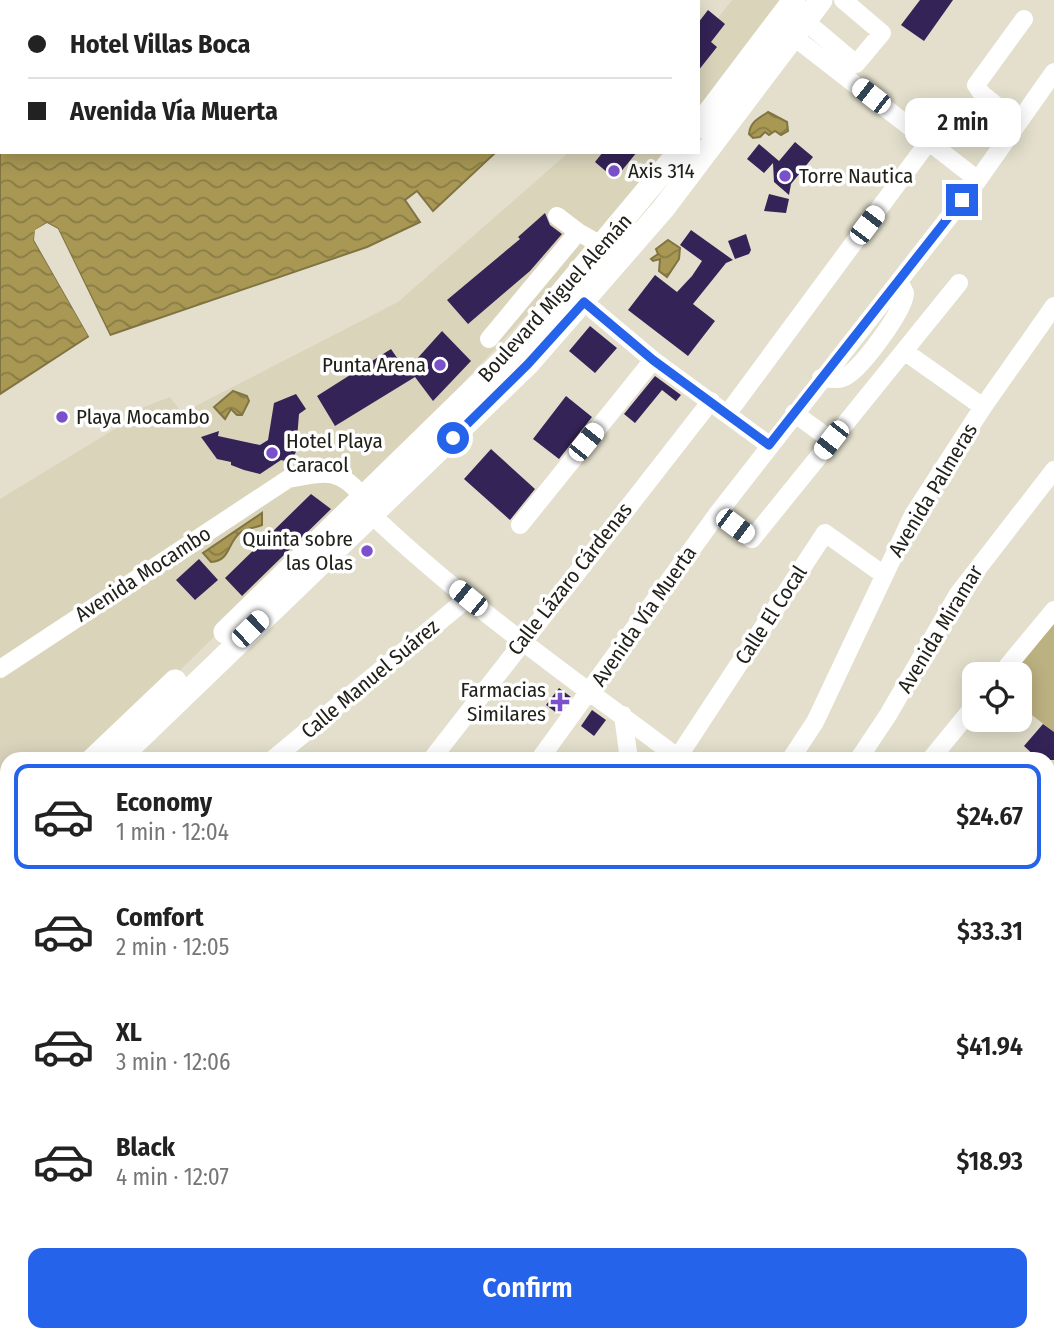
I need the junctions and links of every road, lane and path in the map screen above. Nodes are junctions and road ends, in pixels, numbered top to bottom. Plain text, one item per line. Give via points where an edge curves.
1 (794, 0) edge
2 (821, 0) edge
3 (843, 0) edge
4 (1024, 19) dead end
5 (792, 27) junction
6 (1054, 72) edge
7 (1018, 123) junction
8 (700, 125) edge
9 (929, 141) junction
10 (677, 154) edge
11 (978, 180) junction
12 (557, 216) dead end
13 (578, 232) junction
14 (603, 246) junction
15 (959, 283) dead end
16 (584, 302) junction
17 (1054, 306) edge
18 (489, 339) dead end
19 (904, 351) junction
20 (653, 360) junction
21 (711, 401) junction
22 (983, 407) junction
23 (727, 413) junction
24 (794, 413) junction
25 (831, 440) junction
26 (769, 445) junction
27 (1054, 470) edge
28 (366, 504) junction
29 (718, 513) junction
30 (520, 525) dead end
31 (884, 575) junction
32 (468, 598) junction
33 (1054, 610) edge
34 (522, 639) junction
35 (1011, 662) edge
36 (0, 668) edge
37 (591, 691) junction
38 (623, 715) junction
39 (962, 721) edge
40 (100, 752) edge
41 (132, 752) edge
42 (282, 752) edge
43 (437, 752) edge
44 (545, 752) edge
45 (628, 752) edge
46 (671, 752) edge
47 (683, 752) edge
48 (795, 752) edge
49 (863, 752) edge
50 (937, 752) edge

1 - 5 main road, Boulevard Miguel Alemán
2 - 5 main road, Boulevard Miguel Alemán
3 - 5 street via 882,33 856,64
4 - 7 street via 976,85
5 - 8 main road, Boulevard Miguel Alemán
5 - 9 street
5 - 16 main road, Boulevard Miguel Alemán via 663,209
6 - 7 street, Avenida Vía Muerta
7 - 11 street, Avenida Vía Muerta
9 - 11 street
9 - 23 street
10 - 14 main road, Boulevard Miguel Alemán
11 - 24 street, Avenida Vía Muerta
12 - 13 street
13 - 14 street
13 - 18 street
14 - 28 main road, Boulevard Miguel Alemán via 514,349
15 - 19 street
16 - 20 street
16 - 28 main road, Boulevard Miguel Alemán via 491,401
17 - 22 street, Avenida Palmeras
19 - 22 street
19 - 25 street
20 - 21 street
20 - 30 street
21 - 23 street
21 - 34 street, Calle Lázaro Cárdenas
22 - 31 street, Avenida Palmeras via 913,515
23 - 26 street
24 - 25 street
24 - 26 street, Avenida Vía Muerta
25 - 29 street via 752,540
26 - 29 street, Avenida Vía Muerta
27 - 49 street, Avenida Miramar via 958,593
28 - 32 street, Avenida Mocambo via 407,548
28 - 36 street, Avenida Mocambo via 349,480 327,472 288,479
28 - 40 main road, Boulevard Miguel Alemán
28 - 41 main road, Boulevard Miguel Alemán
29 - 37 street, Avenida Vía Muerta
31 - 47 street, Calle El Cocal via 825,533
31 - 48 street, Avenida Palmeras via 815,722
32 - 34 street, Avenida Mocambo
32 - 42 street, Calle Manuel Suárez
33 - 35 street
34 - 37 street, Avenida Mocambo
34 - 43 street, Calle Lázaro Cárdenas
37 - 38 street, Avenida Mocambo
37 - 44 street, Avenida Vía Muerta
38 - 45 street
38 - 46 street, Avenida Mocambo
39 - 50 street

